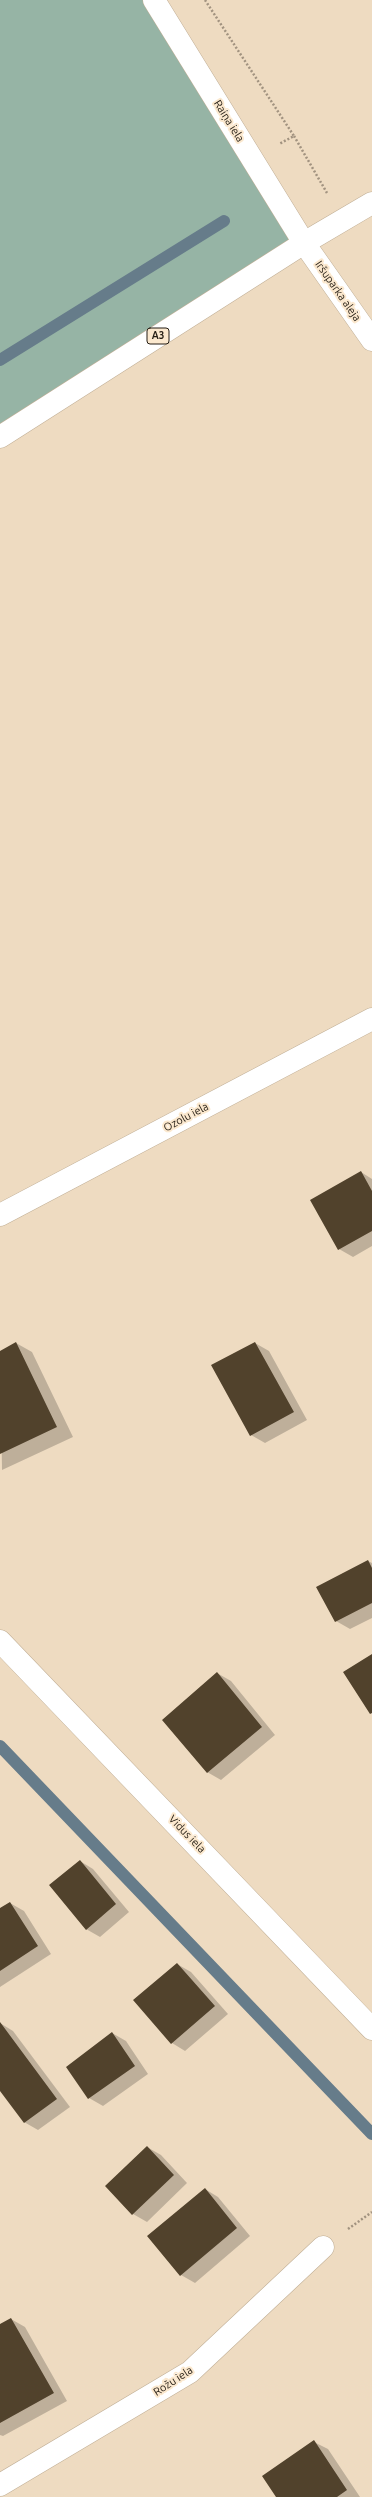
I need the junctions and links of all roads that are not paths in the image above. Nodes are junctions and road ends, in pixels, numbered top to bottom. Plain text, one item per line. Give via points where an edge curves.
1 (154, 0) edge
2 (372, 203) edge
3 (304, 243) junction
4 (372, 340) edge
5 (0, 437) edge
6 (372, 1019) edge
7 (0, 1215) edge
8 (0, 1641) edge
9 (372, 2029) edge
10 (323, 2247) dead end
11 (0, 2485) edge

1 - 3 main road, Raiņa iela
2 - 3 main road, A3
3 - 4 main road, Iršuparka aleja
3 - 5 main road, A3
6 - 7 main road, Ozolu iela
8 - 9 main road, Vidus iela
10 - 11 main road, Rožu iela via 190,2372

